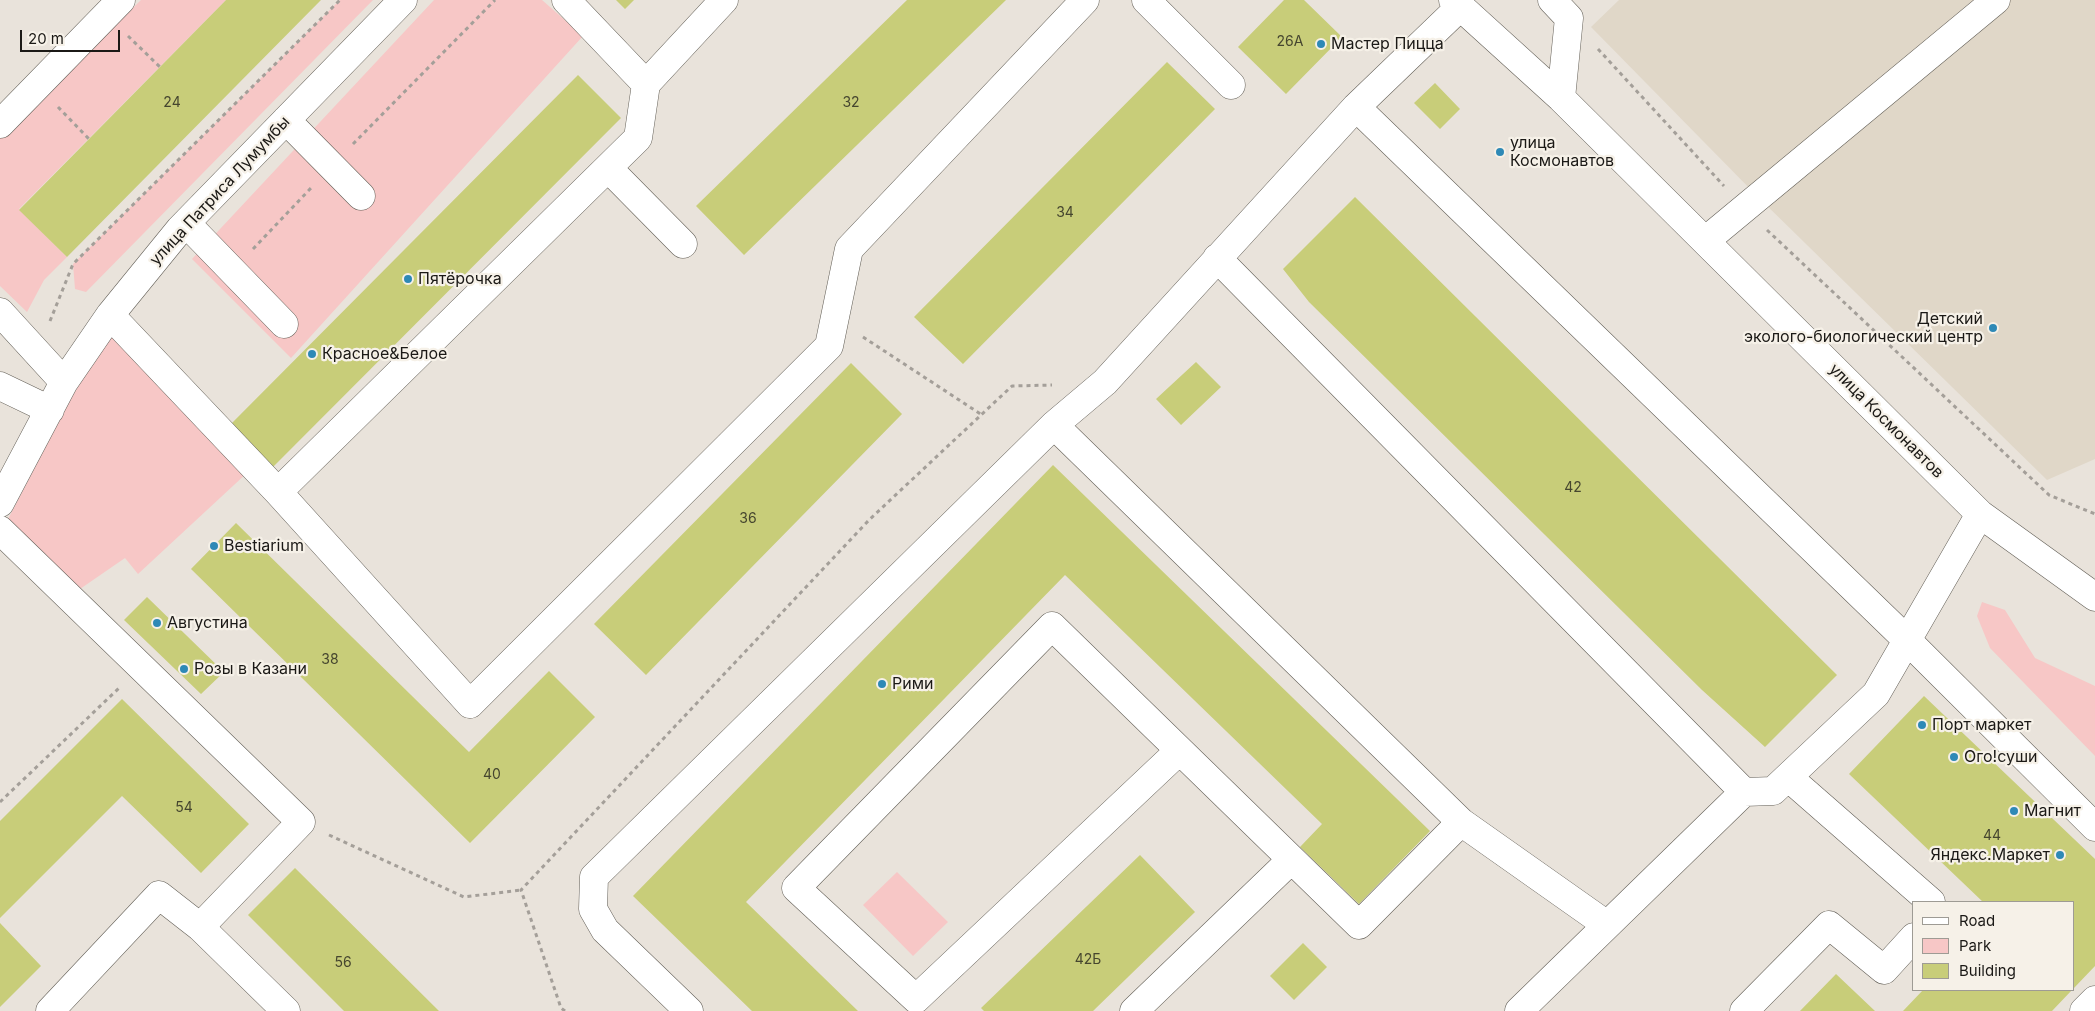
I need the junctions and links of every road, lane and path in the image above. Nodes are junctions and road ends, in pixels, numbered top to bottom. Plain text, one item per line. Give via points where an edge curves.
1 (340, 0) edge
2 (403, 0) edge
3 (495, 0) edge
4 (566, 0) edge
5 (724, 0) edge
6 (1085, 0) edge
7 (1146, 0) edge
8 (1996, 0) edge
9 (1456, 3) edge
10 (114, 8) edge
11 (1561, 9) edge
12 (160, 67) dead end
13 (646, 84) junction
14 (1231, 85) dead end
15 (38, 86) junction
16 (1561, 98) junction
17 (1356, 107) junction
18 (286, 120) junction
19 (0, 124) edge
20 (88, 139) dead end
21 (332, 166) junction
22 (608, 168) junction
23 (361, 196) dead end
24 (1744, 208) junction
25 (186, 223) junction
26 (1705, 240) junction
27 (683, 244) dead end
28 (1217, 258) junction
29 (232, 271) junction
30 (0, 312) edge
31 (110, 314) junction
32 (834, 318) junction
33 (284, 324) dead end
34 (47, 330) dead end
35 (64, 382) junction
36 (1059, 384) dead end
37 (0, 386) edge
38 (50, 410) junction
39 (982, 415) junction
40 (1054, 425) junction
41 (278, 492) junction
42 (0, 503) edge
43 (1980, 514) junction
44 (2095, 514) edge
45 (0, 530) edge
46 (2095, 598) edge
47 (1907, 640) junction
48 (141, 667) junction
49 (1179, 751) junction
50 (1788, 777) junction
51 (1744, 792) junction
52 (0, 802) edge
53 (301, 822) junction
54 (1460, 822) junction
55 (2095, 827) edge
56 (1291, 860) junction
57 (521, 890) junction
58 (1930, 901) edge
59 (1608, 925) junction
60 (200, 927) junction
61 (1912, 939) edge
62 (2095, 1000) edge
63 (922, 1005) edge
64 (50, 1011) edge
65 (286, 1011) edge
66 (565, 1011) edge
67 (689, 1011) edge
68 (1134, 1011) edge
69 (1519, 1011) edge
70 (1744, 1011) edge
71 (2084, 1011) edge

1 - 34 path via 73,264
2 - 18 street, улица Патриса Лумумбы
3 - 21 path
4 - 13 street
5 - 13 street
6 - 32 street via 849,249
7 - 14 street
8 - 24 street
9 - 16 street, улица Космонавтов
9 - 17 street
10 - 12 path
10 - 15 street
11 - 16 street
11 - 24 path
13 - 22 street via 638,138
15 - 19 street
15 - 20 path
16 - 26 street, улица Космонавтов
17 - 28 street
17 - 47 street
18 - 21 street
18 - 25 street, улица Патриса Лумумбы
21 - 23 street
21 - 29 path
22 - 27 street
22 - 41 street
24 - 26 street
24 - 44 path via 2050,495
25 - 29 street
25 - 31 street, улица Патриса Лумумбы
26 - 43 street, улица Космонавтов
28 - 40 street via 1105,382
28 - 51 street
29 - 33 street
30 - 35 street
31 - 35 street, улица Патриса Лумумбы
31 - 41 street
32 - 39 path
32 - 41 street via 828,346 470,704
35 - 38 street, улица Патриса Лумумбы
36 - 39 path via 1012,386
37 - 38 street
38 - 42 street, улица Патриса Лумумбы
39 - 57 path via 870,519
40 - 54 street
40 - 67 street via 594,877 593,909 605,930
43 - 46 street, улица Космонавтов
43 - 47 street
45 - 48 street
47 - 50 street via 1876,694
47 - 55 street
48 - 52 path
48 - 53 street
49 - 56 street
49 - 63 street
49 - 63 street via 1052,626 796,888
50 - 51 street via 1773,791
50 - 58 street
51 - 59 street
53 - 57 path via 464,896
53 - 60 street
54 - 56 street via 1359,925
54 - 59 street
56 - 68 street
57 - 66 path via 561,1008
59 - 69 street
60 - 64 street via 159,896
60 - 65 street
61 - 70 street via 1884,970 1829,925
62 - 71 street

